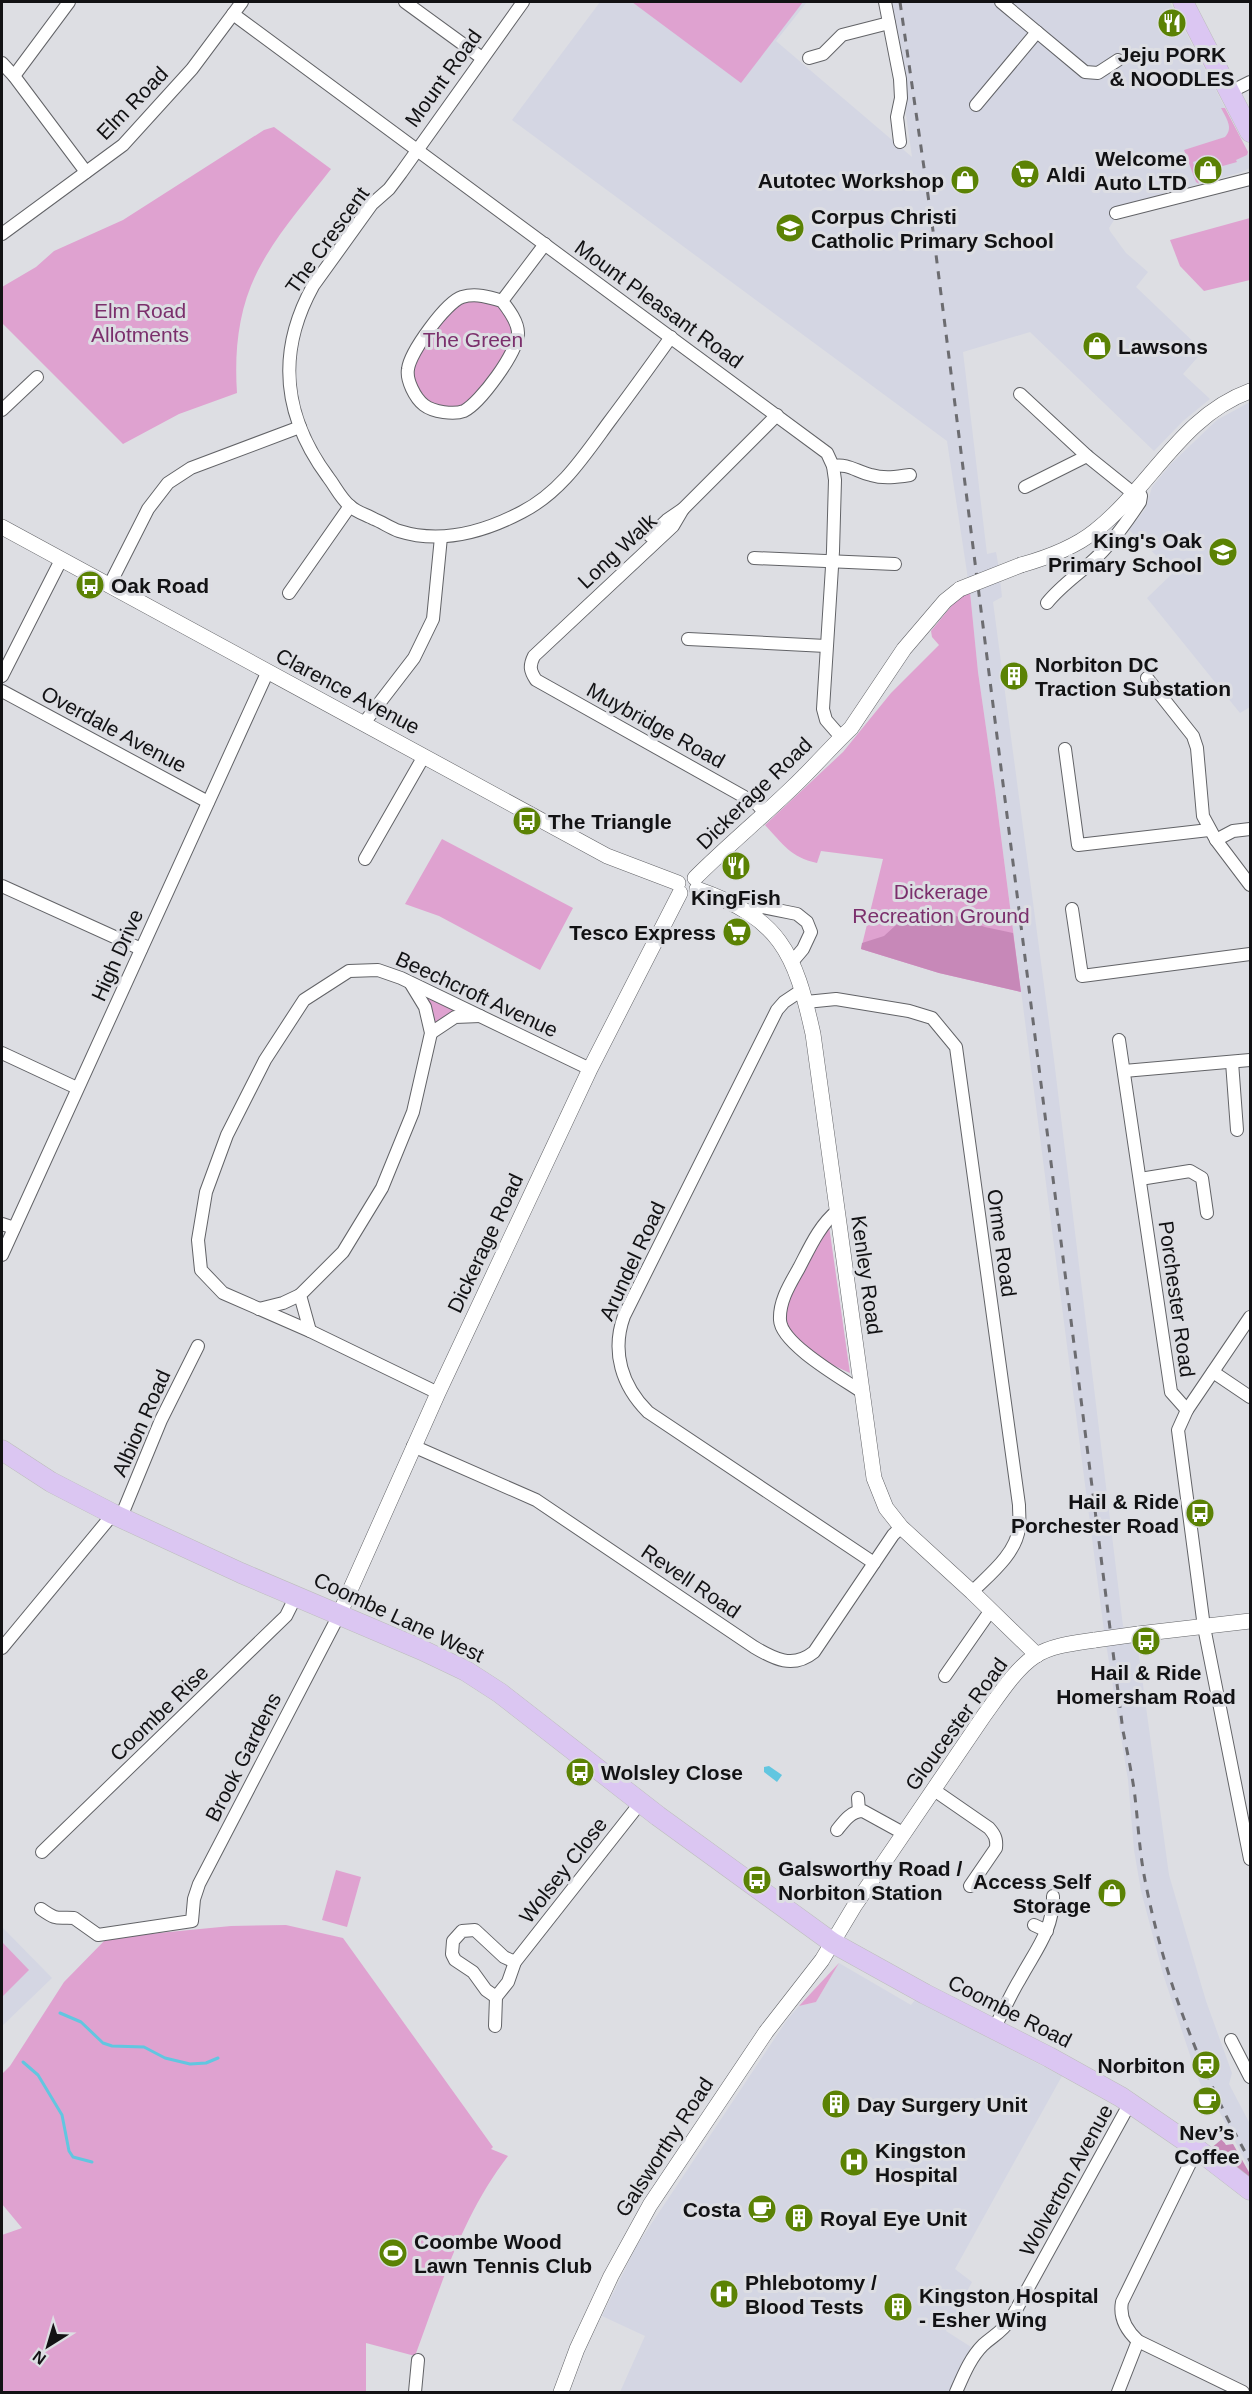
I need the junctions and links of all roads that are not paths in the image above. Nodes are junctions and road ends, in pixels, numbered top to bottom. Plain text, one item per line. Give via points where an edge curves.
1 (69, 2) edge
2 (242, 2) edge
3 (405, 2) edge
4 (524, 2) edge
5 (885, 2) edge
6 (1001, 2) edge
7 (1183, 2) edge
8 (233, 14) junction
9 (889, 23) junction
10 (1037, 32) junction
11 (482, 58) junction
12 (809, 58) dead end
13 (1118, 60) dead end
14 (2, 63) edge
15 (14, 76) junction
16 (1251, 82) edge
17 (1230, 92) junction
18 (976, 105) dead end
19 (1251, 132) edge
20 (900, 142) dead end
21 (417, 149) junction
22 (86, 172) junction
23 (1251, 179) edge
24 (1116, 213) dead end
25 (2, 234) edge
26 (545, 244) junction
27 (502, 301) junction
28 (671, 337) junction
29 (37, 377) dead end
30 (1251, 392) edge
31 (1020, 394) dead end
32 (2, 410) edge
33 (777, 415) junction
34 (300, 427) junction
35 (1087, 456) junction
36 (833, 466) junction
37 (910, 475) dead end
38 (1025, 487) dead end
39 (1135, 490) junction
40 (350, 507) junction
41 (2, 527) edge
42 (441, 537) junction
43 (754, 558) dead end
44 (61, 560) junction
45 (832, 561) junction
46 (895, 564) dead end
47 (109, 586) junction
48 (290, 593) dead end
49 (1047, 603) dead end
50 (688, 639) dead end
51 (826, 646) junction
52 (530, 671) joint
53 (268, 672) junction
54 (2, 676) edge
55 (1147, 678) dead end
56 (2, 691) edge
57 (364, 723) junction
58 (840, 736) junction
59 (1065, 749) dead end
60 (424, 756) junction
61 (208, 802) junction
62 (764, 812) junction
63 (1251, 829) edge
64 (1212, 835) junction
65 (364, 859) dead end
66 (696, 884) junction
67 (1251, 885) edge
68 (2, 886) edge
69 (679, 888) junction
70 (1072, 909) dead end
71 (751, 913) junction
72 (141, 949) junction
73 (1251, 954) edge
74 (792, 962) junction
75 (411, 984) junction
76 (804, 996) junction
77 (481, 1016) junction
78 (432, 1033) junction
79 (1119, 1040) dead end
80 (2, 1053) edge
81 (1251, 1060) edge
82 (1232, 1062) junction
83 (590, 1069) junction
84 (1124, 1071) junction
85 (77, 1088) junction
86 (1237, 1130) dead end
87 (1140, 1179) junction
88 (837, 1211) junction
89 (1207, 1213) dead end
90 (2, 1224) edge
91 (14, 1228) junction
92 (2, 1255) edge
93 (300, 1295) junction
94 (259, 1309) junction
95 (1251, 1317) edge
96 (310, 1331) junction
97 (198, 1346) dead end
98 (1213, 1372) junction
99 (862, 1392) junction
100 (438, 1393) junction
101 (1251, 1397) edge
102 (1187, 1410) junction
103 (414, 1446) junction
104 (2, 1450) edge
105 (117, 1515) junction
106 (901, 1527) junction
107 (874, 1563) junction
108 (972, 1592) junction
109 (296, 1596) junction
110 (991, 1610) junction
111 (339, 1615) junction
112 (1251, 1621) edge
113 (1204, 1627) junction
114 (2, 1648) edge
115 (1036, 1655) junction
116 (945, 1676) dead end
117 (934, 1790) junction
118 (641, 1802) junction
119 (837, 1830) dead end
120 (903, 1833) junction
121 (42, 1852) dead end
122 (1251, 1859) edge
123 (970, 1886) dead end
124 (1053, 1896) dead end
125 (41, 1909) dead end
126 (1034, 1925) dead end
127 (1047, 1931) junction
128 (833, 1943) junction
129 (514, 1962) junction
130 (496, 1997) junction
131 (495, 2026) dead end
132 (993, 2030) junction
133 (1231, 2040) dead end
134 (1251, 2078) edge
135 (1130, 2103) junction
136 (1197, 2149) junction
137 (1251, 2190) edge
138 (1138, 2341) junction
139 (418, 2360) dead end
140 (415, 2392) edge
141 (561, 2392) edge
142 (956, 2392) edge
143 (1118, 2392) edge
144 (1243, 2392) edge

1 - 15 street
2 - 8 street, Elm Road
3 - 11 street
4 - 11 street, Mount Road
5 - 9 street
6 - 10 street
7 - 17 main road
8 - 21 street, Mount Pleasant Road
8 - 22 street, Elm Road via 162,104 123,145
9 - 12 street via 842,35 823,54
9 - 20 street via 900,80
10 - 13 street via 1085,72 1098,72
10 - 18 street
11 - 21 street, Mount Road
14 - 15 street
15 - 22 street
16 - 17 street
17 - 19 main road
21 - 26 street, Mount Pleasant Road
21 - 34 street, The Crescent via 318,278 297,318 289,369 292,405
22 - 25 street, Elm Road
23 - 24 street
26 - 27 street
26 - 28 street, Mount Pleasant Road
27 - 27 street via 512,313 518,333 511,355 476,403 462,412 440,412 424,405 411,388 407,370 412,355 445,309 460,297 480,294
28 - 33 street, Mount Pleasant Road
28 - 42 street, The Crescent via 568,479 523,512 473,532
29 - 32 street
30 - 39 street via 1230,399 1202,419
31 - 35 street
33 - 36 street, Mount Pleasant Road via 824,449
33 - 52 street, Long Walk via 596,590 534,656
34 - 40 street, The Crescent via 310,450
34 - 47 street via 191,468 168,483 148,509
35 - 38 street
35 - 39 street
36 - 37 street via 848,465 885,478
36 - 45 street
39 - 49 street via 1141,496 1140,502 1115,537
39 - 58 street, Dickerage Road, bridge via 1085,538 960,589 945,601 904,649 857,720
40 - 42 street, The Crescent via 399,531
40 - 48 street
41 - 44 street, Clarence Avenue
42 - 57 street via 433,619 414,658
43 - 45 street
44 - 47 street, Clarence Avenue
44 - 54 street
45 - 46 street
45 - 51 street
47 - 53 street, Clarence Avenue
50 - 51 street
51 - 58 street via 823,709 826,720
52 - 62 street, Muybridge Road via 536,680 757,804
53 - 57 street, Clarence Avenue
53 - 61 street, High Drive
55 - 64 street via 1193,736 1203,816
56 - 61 street, Overdale Avenue
57 - 60 street, Clarence Avenue
58 - 62 street, Dickerage Road
59 - 64 street via 1078,845
60 - 65 street
60 - 69 street, Clarence Avenue via 619,862
61 - 72 street, High Drive
62 - 66 street, Dickerage Road
63 - 64 street
64 - 67 street
66 - 69 street via 689,896
66 - 71 street, Kenley Road
68 - 72 street
69 - 83 street, Dickerage Road
70 - 73 street via 1082,976
71 - 74 street, Kenley Road via 773,933
71 - 74 street via 768,907 797,914 807,922 811,932
72 - 85 street, High Drive
74 - 76 street, Kenley Road
75 - 77 street, Beechcroft Avenue
75 - 78 street
75 - 94 street, Beechcroft Avenue via 378,970 349,971 304,1000 265,1060 226,1135 206,1192 198,1240 201,1270 223,1293
76 - 88 street, Kenley Road via 813,1034
76 - 107 street, Arundel Road via 784,1002 777,1010 624,1316 617,1341 618,1355 630,1390 648,1412
76 - 108 street, Orme Road via 909,1011 932,1018 956,1047 1019,1505 1019,1530 1014,1546
77 - 78 street via 455,1017
77 - 83 street, Beechcroft Avenue
78 - 93 street via 413,1112 382,1188 343,1252
79 - 84 street, Porchester Road
80 - 85 street
81 - 82 street
82 - 84 street
82 - 86 street
83 - 100 street, Dickerage Road
84 - 87 street, Porchester Road
85 - 91 street, High Drive
87 - 89 street via 1190,1171 1197,1174 1202,1178
87 - 102 street, Porchester Road via 1171,1392
88 - 99 street, Kenley Road
88 - 99 street via 824,1222 789,1287 780,1306 780,1323 790,1340
90 - 91 street
91 - 92 street, High Drive
93 - 94 street
93 - 96 street
94 - 96 street, Beechcroft Avenue
95 - 98 street
96 - 100 street, Beechcroft Avenue
97 - 105 street, Albion Road
98 - 101 street
98 - 102 street
99 - 106 street, Kenley Road via 874,1478 886,1508
100 - 103 street, Dickerage Road
102 - 113 street via 1178,1430
103 - 107 street, Revell Road via 536,1500 775,1660 806,1659 814,1652
103 - 111 street, Dickerage Road
104 - 105 main road, Coombe Lane West via 51,1482
105 - 109 main road, Coombe Lane West
105 - 114 street, Albion Road
106 - 107 street, Revell Road
106 - 108 street, Kenley Road
108 - 110 street, Kenley Road
109 - 111 main road, Coombe Lane West
109 - 121 street, Coombe Rise via 286,1616
110 - 115 street, Kenley Road
110 - 116 street
111 - 118 main road, Coombe Lane West via 480,1679
111 - 125 street, Brook Gardens via 199,1884 192,1921 98,1935 74,1918 53,1918
112 - 113 street, Gloucester Road
113 - 115 street, Gloucester Road, bridge via 1073,1643
113 - 122 street
115 - 117 street, Gloucester Road via 1000,1693
117 - 120 street, Gloucester Road
117 - 123 street via 994,1834 996,1848
118 - 128 main road, Coombe Lane West
118 - 129 street, Wolsey Close
119 - 120 street via 858,1804 863,1811
120 - 128 street, Gloucester Road
124 - 127 street
126 - 127 street
127 - 132 street
128 - 132 main road, Coombe Road
128 - 141 street, Galsworthy Road via 766,2032 647,2210 606,2286
129 - 130 street, Wolsey Close via 508,1982
129 - 130 street via 475,1930 462,1931 453,1941 455,1960
130 - 131 street, Wolsey Close
132 - 135 main road, Coombe Road
133 - 134 street
135 - 136 main road, Coombe Road
135 - 142 street, Wolverton Avenue via 1011,2319 973,2356
136 - 137 main road, Coombe Road
136 - 138 street via 1122,2302 1124,2322
138 - 143 street
138 - 144 street
139 - 140 street

